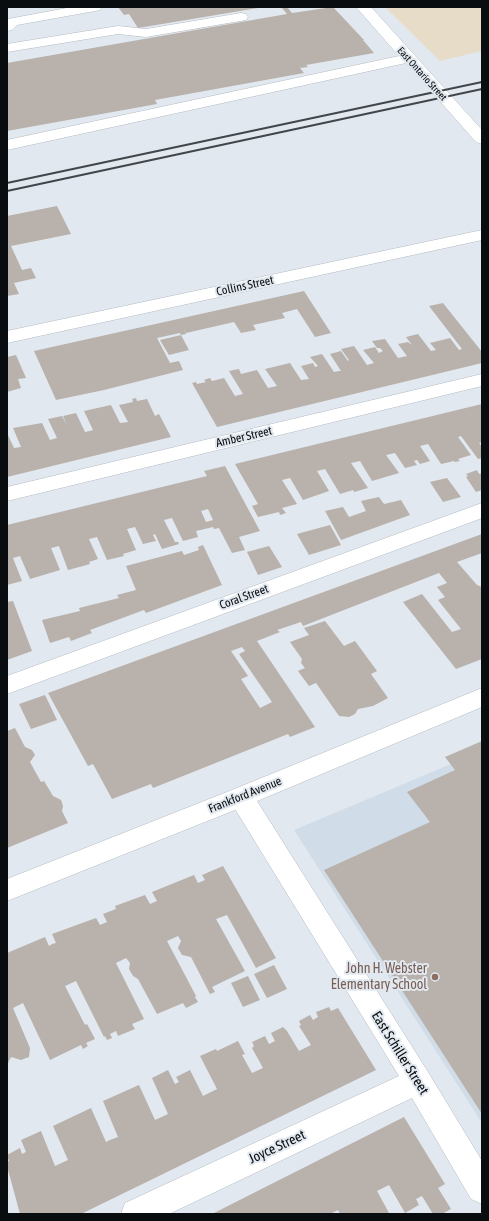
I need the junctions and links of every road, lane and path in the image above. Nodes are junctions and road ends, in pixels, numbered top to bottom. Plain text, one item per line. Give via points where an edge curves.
1 (95, 7) edge
2 (363, 7) edge
3 (241, 17) dead end
4 (7, 27) edge
5 (7, 48) edge
6 (408, 58) junction
7 (482, 139) edge
8 (7, 145) edge
9 (482, 235) edge
10 (7, 337) edge
11 (482, 380) edge
12 (7, 494) edge
13 (482, 510) edge
14 (7, 685) edge
15 (482, 697) edge
16 (241, 797) junction
17 (7, 890) edge
18 (418, 1081) junction
19 (482, 1188) edge
20 (136, 1214) edge

1 - 4 street via 14,22
2 - 6 street, East Ontario Street
3 - 5 street via 146,33 118,30
6 - 7 street, East Ontario Street
6 - 8 street
9 - 10 street, Collins Street
11 - 12 street, Amber Street
13 - 14 street, Coral Street
15 - 16 street, Frankford Avenue
16 - 17 street, Frankford Avenue
16 - 18 street, East Schiller Street
18 - 19 street, East Schiller Street
18 - 20 street, Joyce Street

